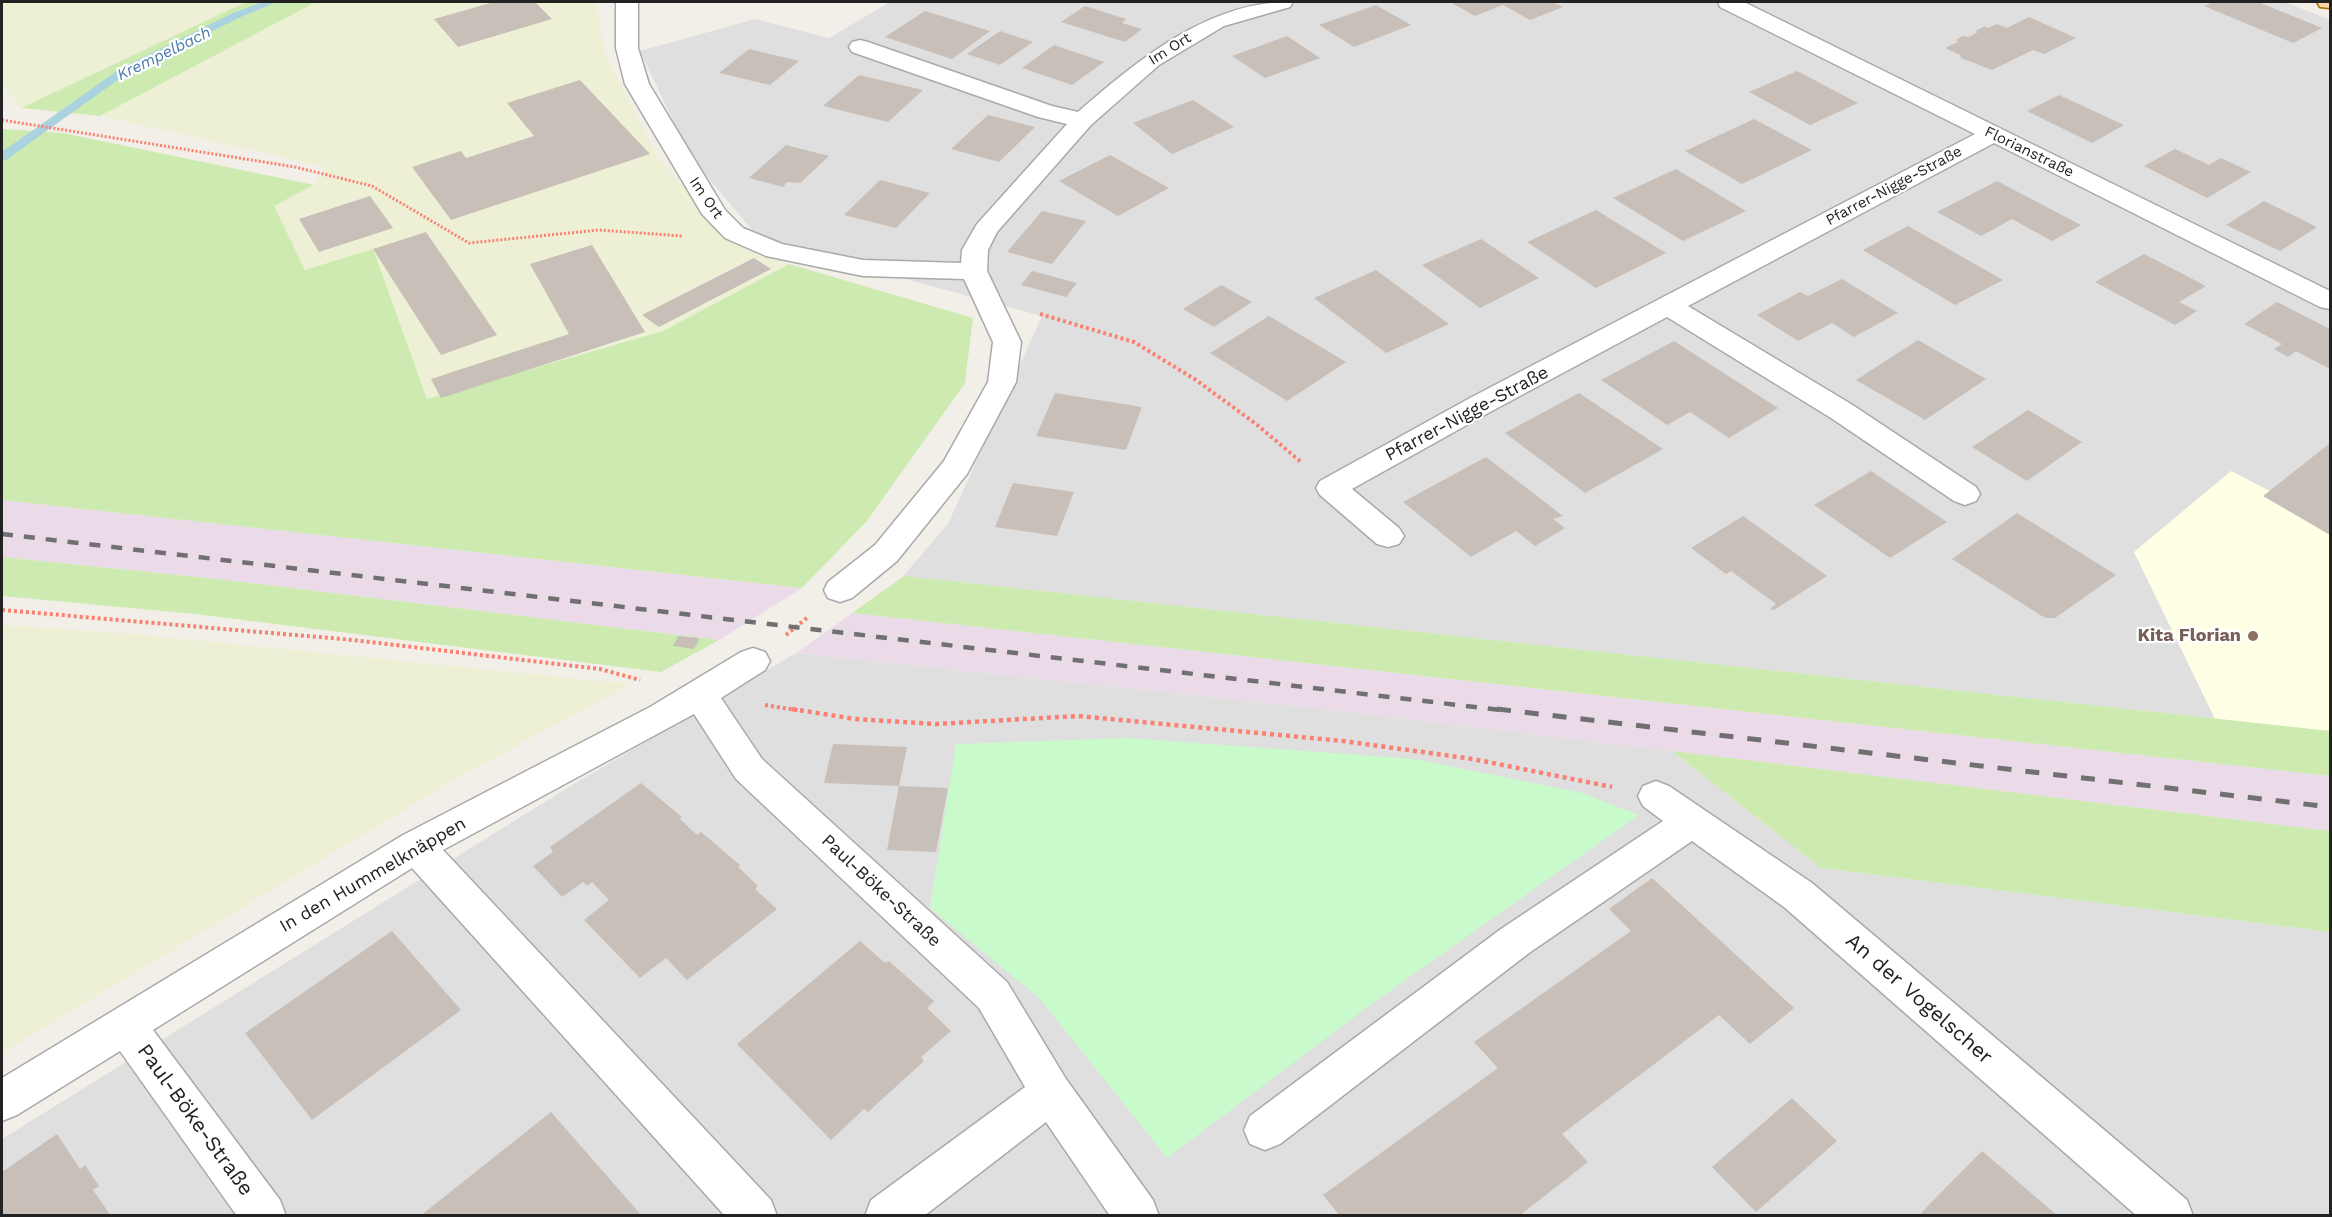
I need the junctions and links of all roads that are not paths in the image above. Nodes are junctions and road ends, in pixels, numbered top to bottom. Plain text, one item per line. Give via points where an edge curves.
1 (627, 2) edge
2 (1282, 2) edge
3 (1728, 2) edge
4 (860, 47) dead end
5 (1083, 120) junction
6 (1993, 134) junction
7 (974, 271) junction
8 (2331, 301) edge
9 (1668, 306) junction
10 (1965, 494) dead end
11 (1388, 536) dead end
12 (840, 590) road end
13 (753, 662) road end
14 (700, 695) junction
15 (1656, 796) road end
16 (1692, 821) junction
17 (416, 846) junction
18 (125, 1024) junction
19 (1051, 1093) junction
20 (2, 1101) edge
21 (1265, 1130) dead end
22 (264, 1215) edge
23 (755, 1215) edge
24 (887, 1215) edge
25 (1137, 1215) edge
26 (2171, 1215) edge

1 - 7 street, Im Ort via 627,48 638,84 715,214 734,233 775,250 863,268
2 - 5 street, Im Ort via 1216,21 1151,60
3 - 6 street, Florianstraße
4 - 5 street via 1046,112
5 - 7 street, Im Ort via 987,229 975,250
6 - 8 street, Florianstraße
6 - 9 street, Pfarrer-Nigge-Straße
7 - 12 street via 1007,342 1002,382 956,467 886,553
9 - 10 street via 1841,411
9 - 11 street, Pfarrer-Nigge-Straße via 1331,488
13 - 14 street, In den Hummelknäppen
14 - 17 street, In den Hummelknäppen
14 - 19 street, Paul-Böke-Straße via 749,769 993,995
15 - 16 street, An der Vogelscher
16 - 21 street via 1515,941
16 - 26 street, An der Vogelscher via 1798,894
17 - 18 street, In den Hummelknäppen
17 - 23 street
18 - 20 street, In den Hummelknäppen
18 - 22 street, Paul-Böke-Straße
19 - 24 street
19 - 25 street, Paul-Böke-Straße

